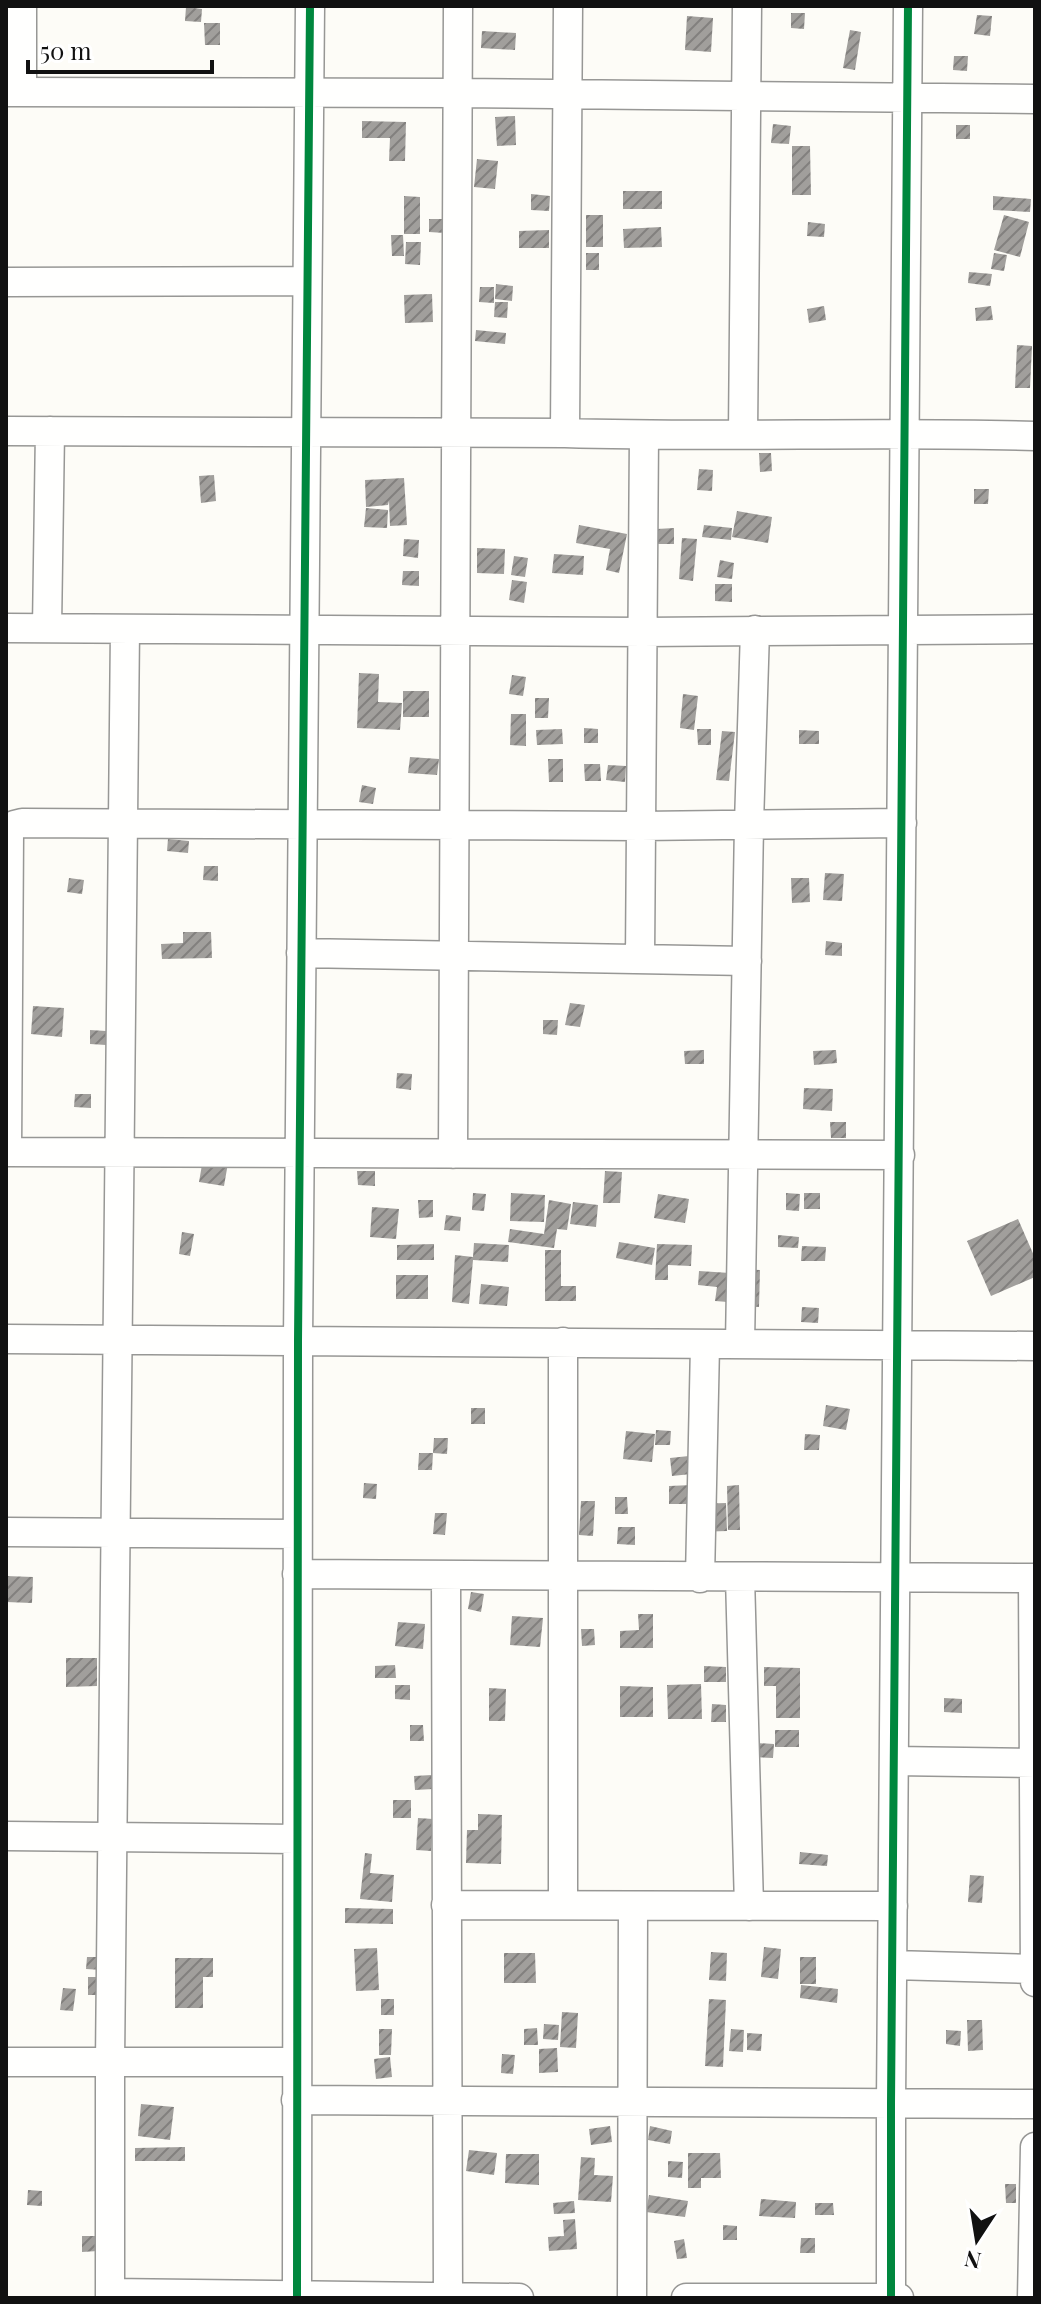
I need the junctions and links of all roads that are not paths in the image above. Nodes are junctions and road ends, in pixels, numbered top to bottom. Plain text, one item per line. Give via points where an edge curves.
1 (22, 6) edge
2 (310, 6) edge
3 (458, 6) edge
4 (568, 6) edge
5 (747, 6) edge
6 (908, 6) edge
7 (14, 92) edge
8 (309, 92) junction
9 (458, 93) junction
10 (568, 94) junction
11 (746, 95) junction
12 (907, 97) junction
13 (1035, 99) edge
14 (307, 281) junction
15 (6, 282) edge
16 (6, 431) edge
17 (50, 431) junction
18 (306, 432) junction
19 (456, 433) junction
20 (565, 433) junction
21 (743, 434) junction
22 (644, 435) junction
23 (905, 435) junction
24 (1035, 436) edge
25 (6, 628) edge
26 (47, 628) junction
27 (125, 629) junction
28 (304, 629) junction
29 (1035, 629) edge
30 (456, 630) junction
31 (755, 630) junction
32 (643, 632) junction
33 (903, 632) junction
34 (123, 823) junction
35 (902, 823) junction
36 (455, 824) junction
37 (749, 824) junction
38 (302, 825) junction
39 (641, 826) junction
40 (8, 933) edge
41 (301, 953) junction
42 (454, 955) junction
43 (640, 959) junction
44 (747, 961) junction
45 (6, 1152) edge
46 (120, 1153) junction
47 (299, 1153) junction
48 (453, 1154) junction
49 (743, 1155) junction
50 (900, 1155) junction
51 (6, 1339) edge
52 (117, 1339) junction
53 (298, 1341) junction
54 (563, 1342) junction
55 (740, 1344) junction
56 (705, 1345) junction
57 (898, 1345) junction
58 (1035, 1346) edge
59 (6, 1532) edge
60 (115, 1533) junction
61 (297, 1534) junction
62 (297, 1574) junction
63 (446, 1575) junction
64 (563, 1576) junction
65 (740, 1577) junction
66 (896, 1577) junction
67 (700, 1578) junction
68 (1034, 1578) edge
69 (894, 1761) junction
70 (1034, 1763) edge
71 (6, 1836) edge
72 (112, 1837) junction
73 (296, 1839) junction
74 (446, 1905) junction
75 (563, 1905) junction
76 (633, 1906) junction
77 (749, 1906) junction
78 (893, 1906) junction
79 (893, 1965) junction
80 (1035, 1969) edge
81 (1035, 1982) edge
82 (6, 2062) edge
83 (110, 2062) junction
84 (296, 2062) junction
85 (296, 2100) junction
86 (446, 2101) junction
87 (632, 2101) junction
88 (891, 2103) junction
89 (1035, 2104) edge
90 (1035, 2147) edge
91 (110, 2295) edge
92 (297, 2296) edge
93 (448, 2298) edge
94 (519, 2298) edge
95 (632, 2298) edge
96 (686, 2298) edge
97 (891, 2298) edge
98 (899, 2298) edge
99 (1032, 2298) edge

1 - 7 street
2 - 8 street
3 - 9 street
4 - 10 street
5 - 11 street
6 - 12 street
7 - 8 street
8 - 9 street
8 - 14 street
9 - 10 street
9 - 19 street
10 - 11 street
10 - 20 street
11 - 12 street
11 - 21 street
12 - 13 street
12 - 23 street
14 - 15 street
14 - 18 street
16 - 17 street
17 - 18 street
17 - 26 street
18 - 19 street
18 - 28 street
19 - 20 street
19 - 30 street
20 - 22 street
21 - 22 street
21 - 23 street
22 - 32 street
23 - 24 street
23 - 33 street
25 - 26 street
26 - 27 street
27 - 28 street
27 - 34 street
28 - 30 street
28 - 38 street
29 - 33 street
30 - 32 street
30 - 36 street
31 - 32 street
31 - 33 street
31 - 37 street
32 - 39 street
33 - 35 street
34 - 38 street
34 - 40 street via 14,825 9,833
34 - 46 street
35 - 37 street
35 - 50 street
36 - 38 street
36 - 39 street
36 - 42 street
37 - 39 street
37 - 44 street
38 - 41 street
39 - 43 street
40 - 45 street
41 - 42 street
41 - 47 street
42 - 43 street
42 - 48 street
43 - 44 street
44 - 49 street
45 - 46 street
46 - 47 street
46 - 52 street
47 - 48 street
47 - 53 street
48 - 49 street
49 - 50 street
49 - 55 street
50 - 57 street
51 - 52 street
52 - 53 street
52 - 60 street
53 - 54 street
53 - 61 street
54 - 56 street
54 - 64 street
55 - 56 street
55 - 57 street
56 - 67 street
57 - 58 street
57 - 66 street
59 - 60 street
60 - 61 street
60 - 72 street
61 - 62 street
62 - 63 street
62 - 73 street
63 - 64 street
63 - 74 street
64 - 67 street
64 - 75 street
65 - 66 street
65 - 67 street
65 - 77 street
66 - 68 street
66 - 69 street
68 - 70 street
69 - 70 street
69 - 78 street
70 - 80 street
71 - 72 street
72 - 73 street
72 - 83 street
73 - 84 street
74 - 75 street
74 - 86 street
75 - 76 street
76 - 77 street
76 - 87 street
77 - 78 street
78 - 79 street
79 - 80 street
79 - 88 street
80 - 81 street
82 - 83 street
83 - 84 street
83 - 91 street
84 - 85 street
85 - 86 street
85 - 92 street
86 - 87 street
86 - 93 street
87 - 88 street
87 - 95 street
88 - 89 street
88 - 97 street
90 - 99 street
91 - 92 street
92 - 93 street
93 - 94 street
96 - 97 street
97 - 98 street

